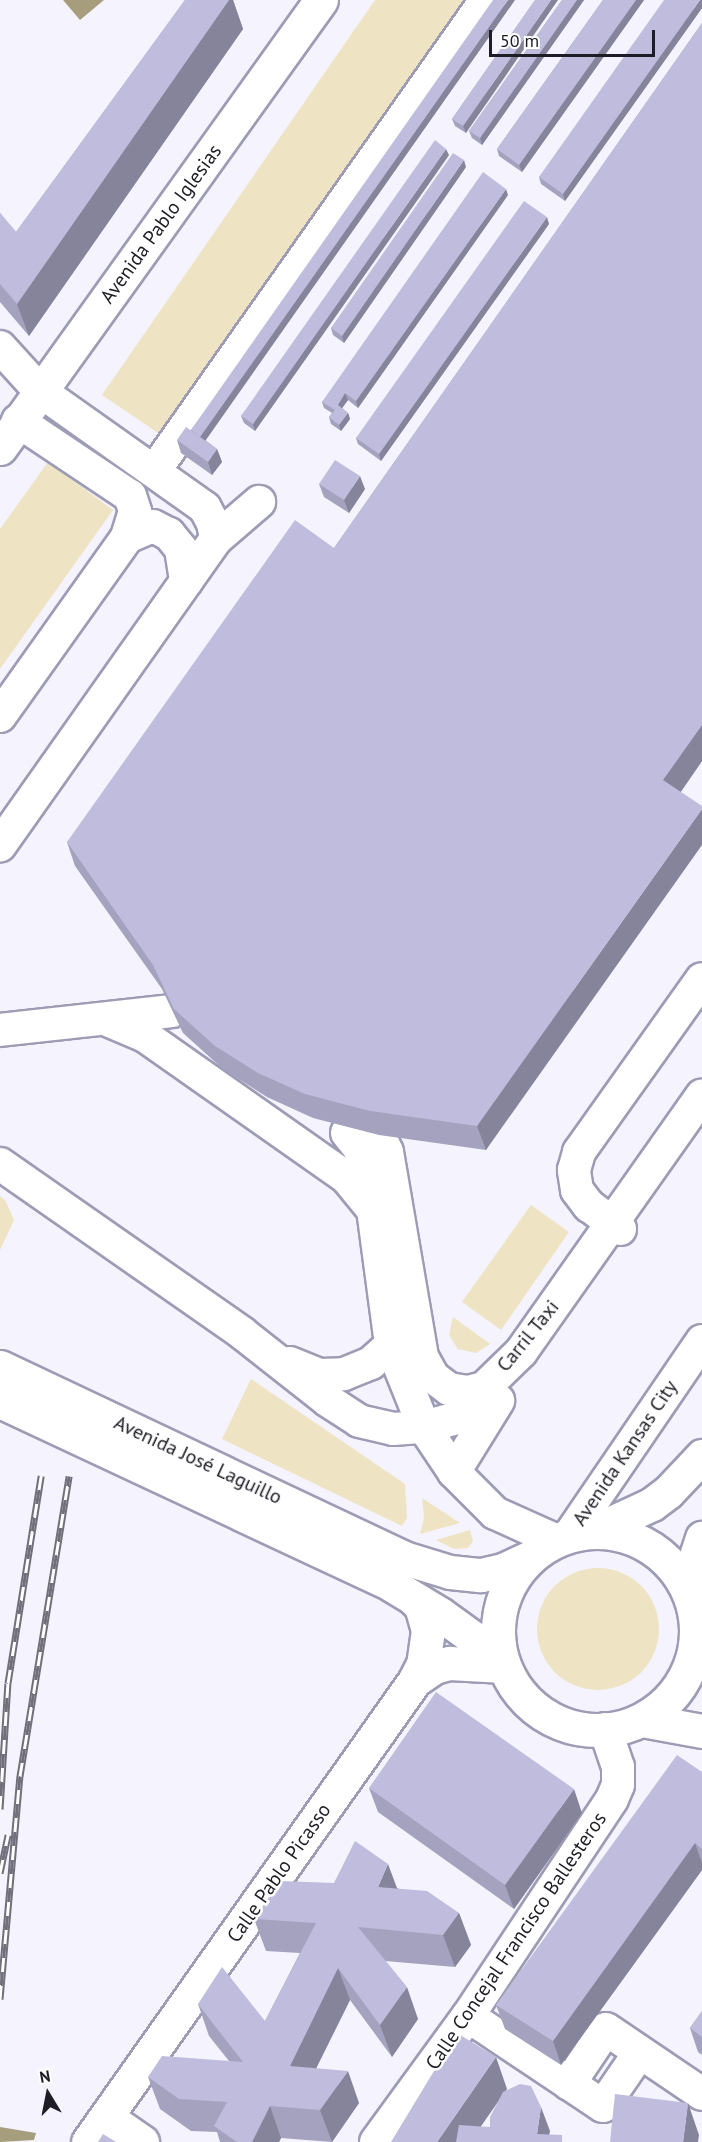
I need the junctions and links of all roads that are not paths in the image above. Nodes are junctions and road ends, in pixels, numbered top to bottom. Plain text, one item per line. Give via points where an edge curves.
1 (321, 0) edge
2 (486, 0) edge
3 (0, 347) edge
4 (40, 391) junction
5 (18, 421) junction
6 (0, 448) edge
7 (155, 470) junction
8 (206, 508) junction
9 (127, 537) junction
10 (216, 539) junction
11 (186, 582) junction
12 (0, 716) edge
13 (0, 844) edge
14 (702, 979) edge
15 (172, 1011) edge
16 (105, 1018) junction
17 (4, 1031) edge
18 (702, 1095) edge
19 (702, 1113) edge
20 (347, 1133) dead end
21 (381, 1139) dead end
22 (0, 1164) edge
23 (375, 1211) junction
24 (617, 1226) junction
25 (702, 1341) edge
26 (391, 1345) junction
27 (272, 1356) junction
28 (0, 1367) edge
29 (0, 1401) edge
30 (493, 1408) junction
31 (424, 1427) junction
32 (702, 1456) edge
33 (454, 1472) junction
34 (702, 1538) edge
35 (561, 1541) junction
36 (389, 1567) junction
37 (413, 1598) junction
38 (698, 1606) edge
39 (502, 1662) junction
40 (415, 1680) junction
41 (642, 1720) junction
42 (605, 1729) junction
43 (702, 1731) edge
44 (468, 2016) junction
45 (702, 2094) edge
46 (98, 2129) edge
47 (143, 2142) edge
48 (376, 2142) edge

1 - 4 main road, Avenida Pablo Iglesias
2 - 7 street
3 - 4 street
4 - 5 main road, Avenida Pablo Iglesias
4 - 7 street
5 - 6 main road, Avenida Pablo Iglesias
5 - 9 street via 130,496 135,511
7 - 8 street
8 - 10 street
8 - 10 street via 250,496
9 - 11 street via 153,526 169,534 181,549
9 - 12 street
10 - 11 street
11 - 13 street
14 - 24 street via 579,1152 574,1170 577,1190 589,1206
15 - 16 street
16 - 17 street
16 - 23 street via 145,1036 347,1178
18 - 24 street, Carril Taxi
19 - 24 street
20 - 23 street via 359,1148 368,1172
21 - 24 street, Carril Taxi via 387,1152 422,1357 433,1377 449,1389 468,1392 484,1388 521,1352
22 - 27 street
23 - 26 street
24 - 30 street
25 - 35 street, Avenida Kansas City
26 - 27 street via 371,1363 344,1374 320,1375
26 - 31 street
27 - 31 street via 359,1421 393,1429
28 - 36 main road, Avenida José Laguillo
29 - 36 main road, Avenida José Laguillo
30 - 31 street
30 - 33 street
31 - 33 street
32 - 35 main road, Avenida Kansas City via 652,1504 628,1517
33 - 35 street via 495,1513
34 - 38 main road via 697,1553
35 - 36 main road via 502,1570 481,1575
35 - 38 main road via 618,1534 645,1543 675,1567
35 - 39 main road via 509,1584 497,1623
36 - 37 main road
37 - 39 main road
37 - 40 main road via 421,1606 428,1630 423,1664
38 - 41 main road via 693,1660 685,1679 666,1703
39 - 40 main road, Calle Pablo Picasso via 449,1663 434,1667
39 - 42 main road via 527,1702 544,1715 574,1727
40 - 46 main road, Calle Pablo Picasso
41 - 42 main road
41 - 43 main road
42 - 44 street, Calle Concejal Francisco Ballesteros via 618,1767 618,1785 612,1799
44 - 45 street via 603,2106 640,2052
44 - 48 street, Calle Concejal Francisco Ballesteros
46 - 47 street

